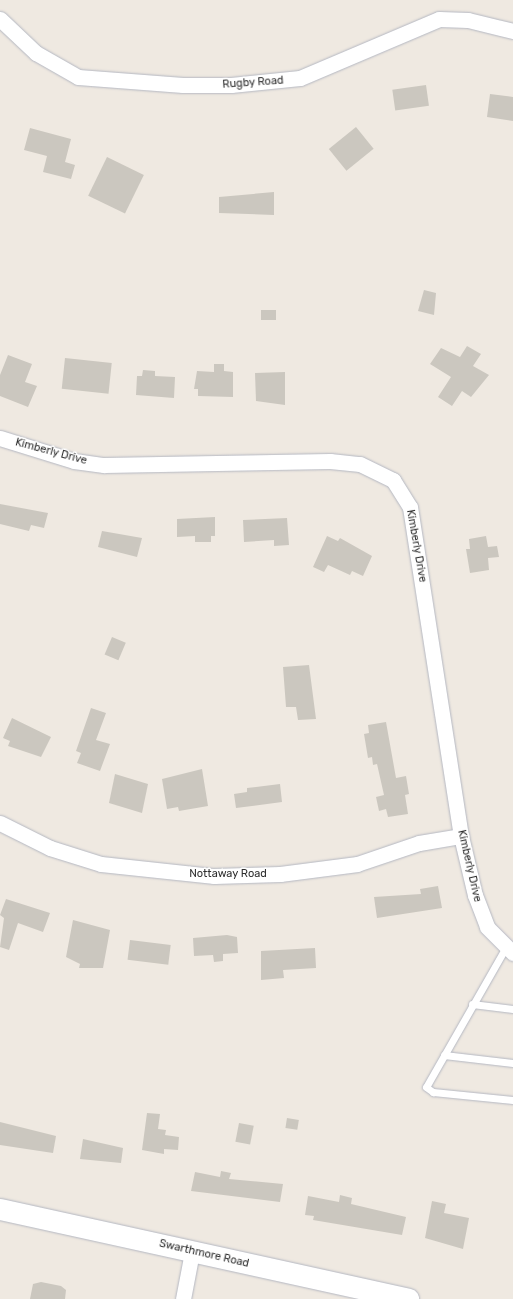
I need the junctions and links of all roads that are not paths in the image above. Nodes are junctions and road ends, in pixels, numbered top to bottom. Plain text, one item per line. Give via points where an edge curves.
1 (0, 19) edge
2 (513, 31) edge
3 (0, 438) edge
4 (0, 823) edge
5 (461, 836) junction
6 (509, 950) edge
7 (472, 1004) junction
8 (513, 1009) edge
9 (444, 1055) junction
10 (513, 1063) edge
11 (513, 1100) edge
12 (0, 1209) edge
13 (192, 1252) junction
14 (183, 1299) edge
15 (408, 1299) edge

1 - 2 street, Rugby Road via 36,53 78,78 183,85 231,86 300,78 439,19 468,20
3 - 5 street, Kimberly Drive via 74,461 104,465 330,462 360,464 393,480 410,507
4 - 5 street, Nottaway Road via 50,848 101,864 214,876 280,874 357,864 419,843
5 - 6 street, Kimberly Drive via 487,927
6 - 7 lane
7 - 8 lane
7 - 9 lane
9 - 10 lane
9 - 11 lane via 426,1087 433,1092
12 - 13 street, Swarthmore Road
13 - 14 street
13 - 15 street, Swarthmore Road

